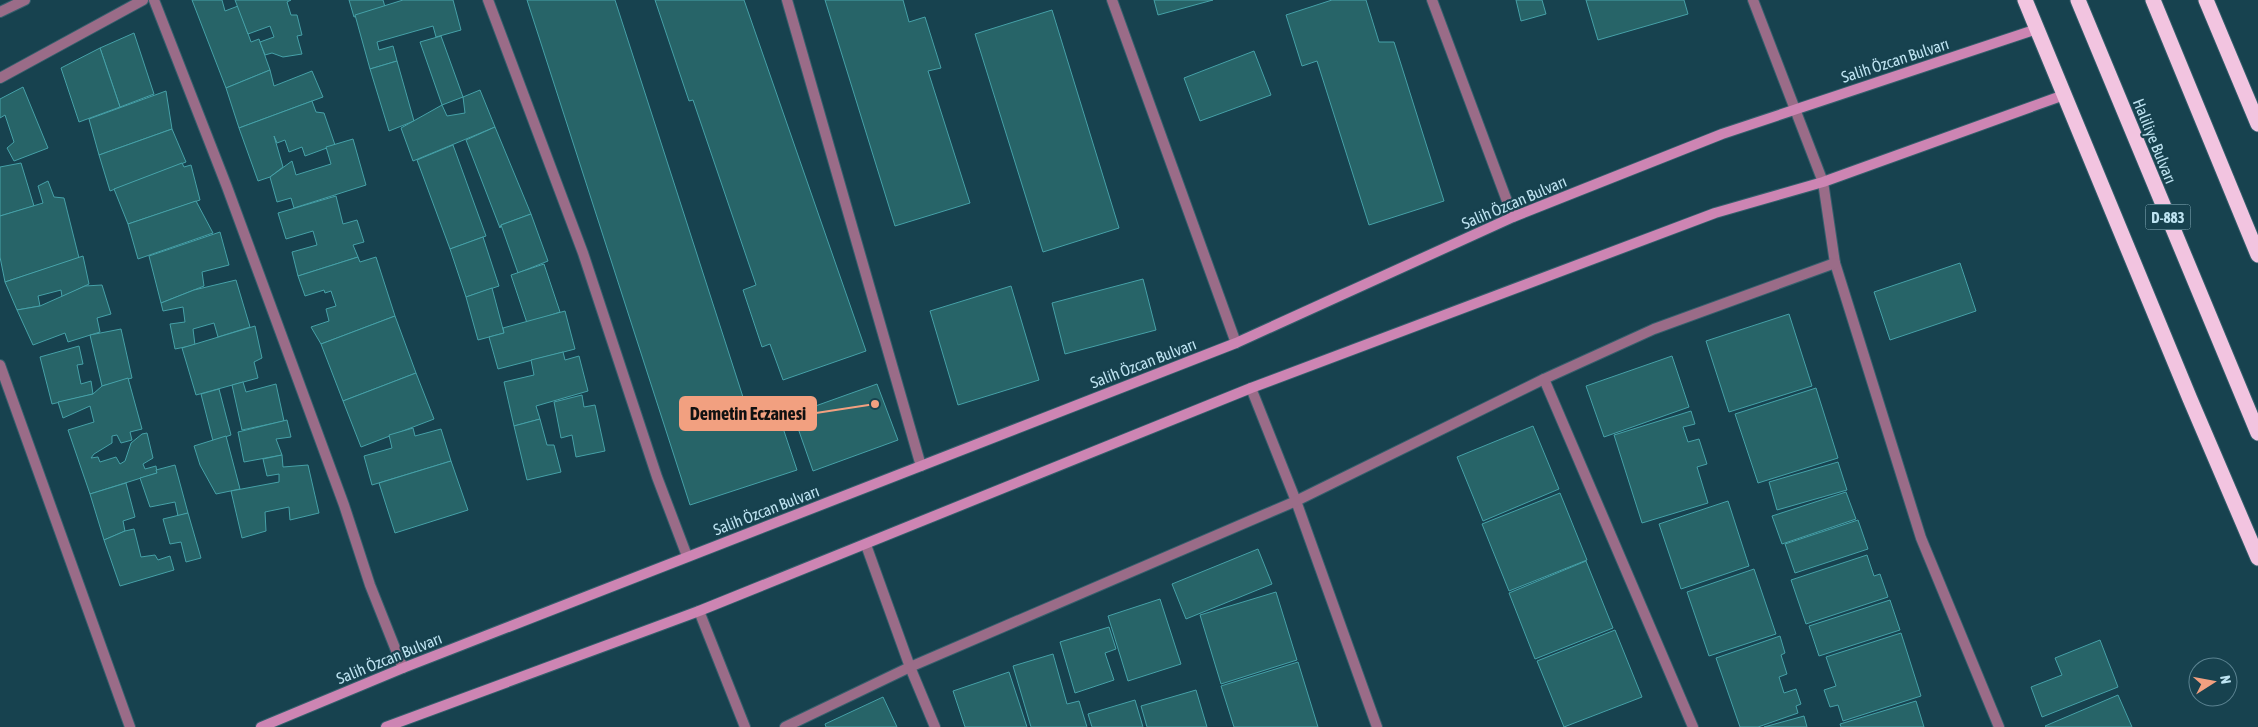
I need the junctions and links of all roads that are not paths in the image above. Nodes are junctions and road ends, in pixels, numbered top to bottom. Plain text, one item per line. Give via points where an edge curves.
1 (25, 0) edge
2 (143, 0) edge
3 (154, 0) edge
4 (488, 0) edge
5 (787, 0) edge
6 (1112, 0) edge
7 (1432, 0) edge
8 (1753, 0) edge
9 (2026, 0) edge
10 (2078, 0) edge
11 (2153, 0) edge
12 (2206, 0) edge
13 (0, 12) edge
14 (2037, 29) junction
15 (0, 78) edge
16 (2064, 95) junction
17 (1794, 109) junction
18 (2258, 124) edge
19 (1823, 182) junction
20 (1513, 218) junction
21 (2258, 256) edge
22 (1835, 263) junction
23 (1236, 343) junction
24 (0, 364) edge
25 (1544, 379) junction
26 (1251, 388) junction
27 (2258, 433) edge
28 (921, 466) junction
29 (1296, 500) junction
30 (866, 545) junction
31 (687, 556) junction
32 (2258, 558) edge
33 (699, 611) junction
34 (403, 668) junction
35 (910, 668) junction
36 (130, 727) edge
37 (261, 727) edge
38 (386, 727) edge
39 (744, 727) edge
40 (785, 727) edge
41 (935, 727) edge
42 (1377, 727) edge
43 (1693, 727) edge
44 (1999, 727) edge

1 - 13 street
2 - 15 street
3 - 34 street via 227,187
4 - 31 street via 583,253 657,477
5 - 28 street
6 - 23 street
7 - 20 street
8 - 17 street
9 - 14 highway
10 - 27 highway, Haliliye Bulvarı / D-883
11 - 21 highway
12 - 18 highway
14 - 16 highway
14 - 17 main road, Salih Özcan Bulvarı
16 - 19 main road
16 - 32 highway
17 - 19 street
17 - 20 main road, Salih Özcan Bulvarı via 1722,134
19 - 22 street
19 - 26 main road via 1714,213
20 - 23 main road, Salih Özcan Bulvarı
22 - 25 street via 1654,329
22 - 44 street via 1921,538
23 - 28 main road, Salih Özcan Bulvarı
24 - 36 street
25 - 29 street
25 - 43 street
26 - 29 street
26 - 30 main road
28 - 31 main road, Salih Özcan Bulvarı
29 - 35 street
29 - 42 street
30 - 33 main road
30 - 35 street
31 - 34 main road, Salih Özcan Bulvarı
33 - 38 main road
33 - 39 street
34 - 37 main road, Salih Özcan Bulvarı
35 - 40 street
35 - 41 street

